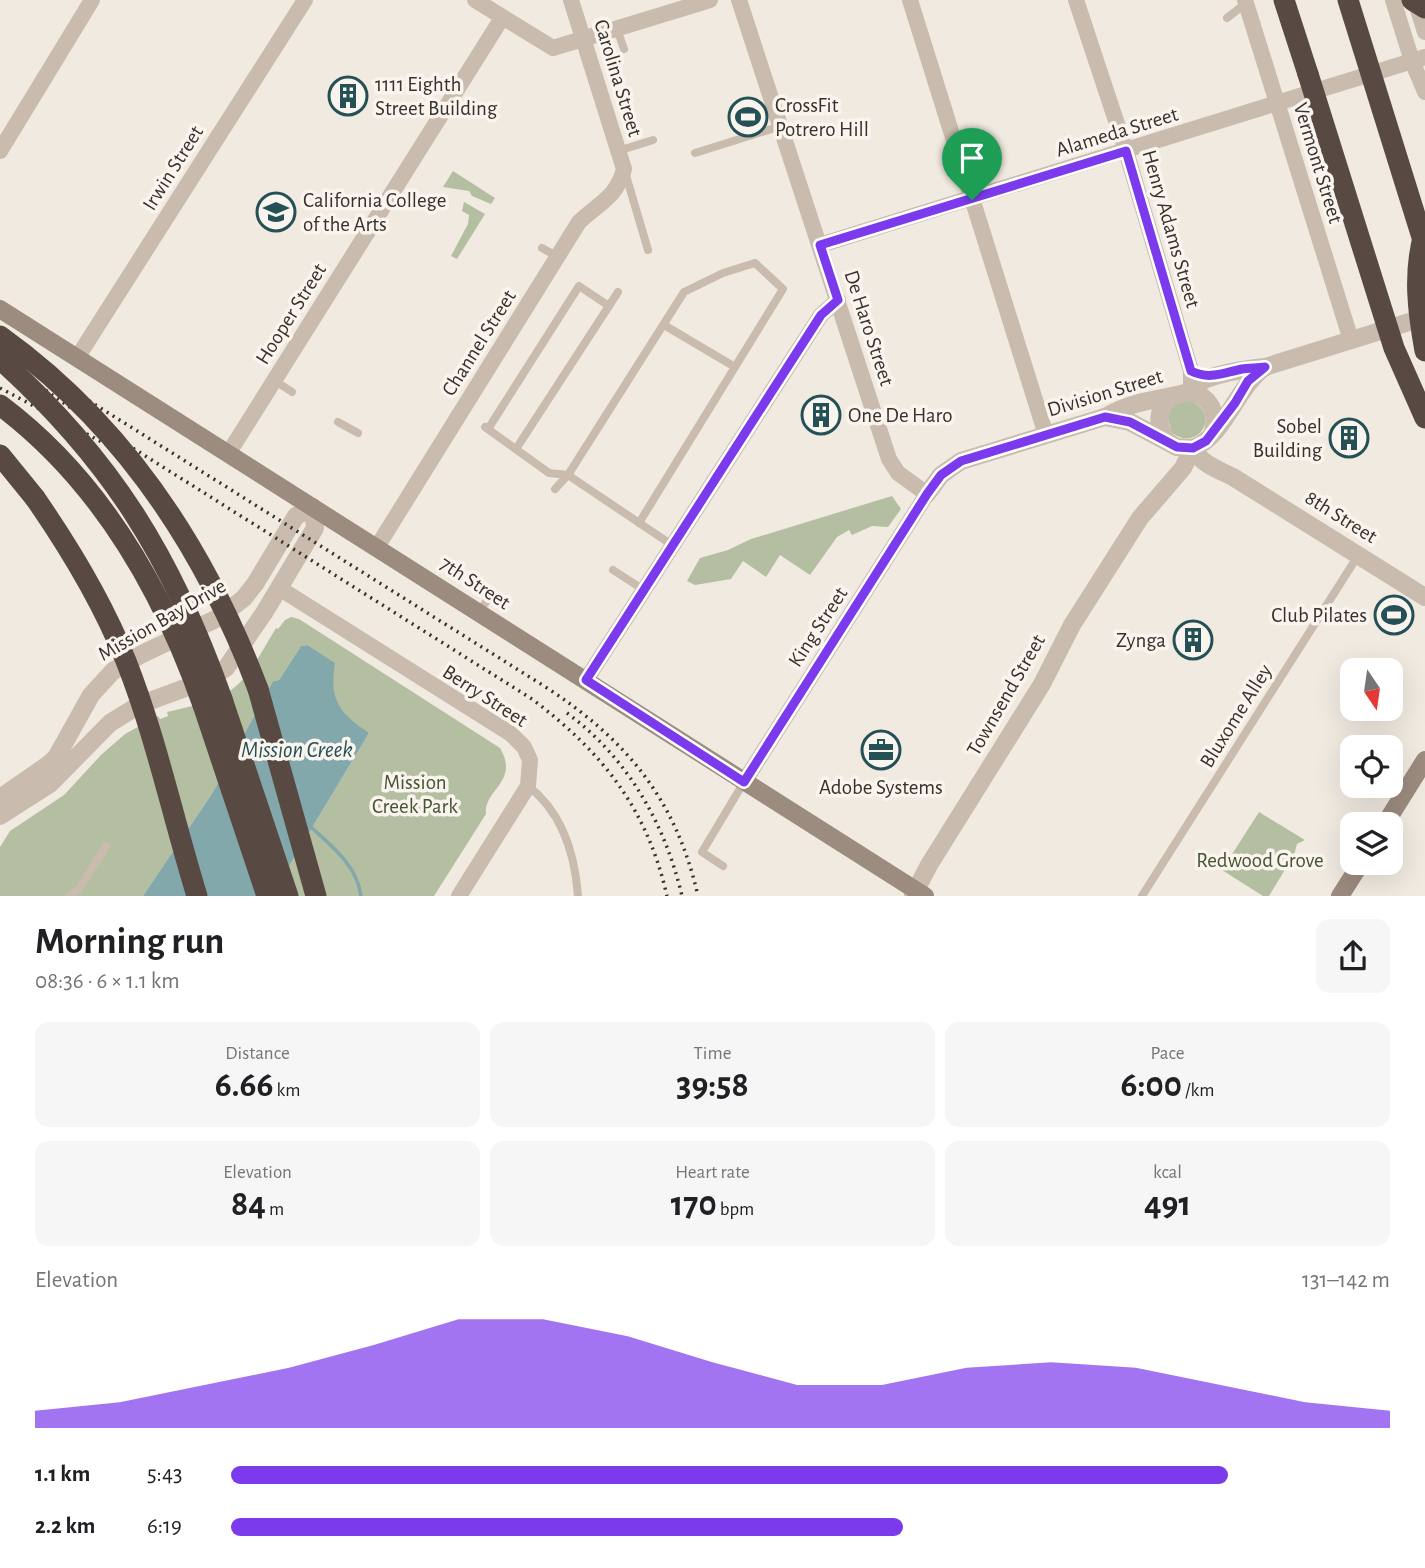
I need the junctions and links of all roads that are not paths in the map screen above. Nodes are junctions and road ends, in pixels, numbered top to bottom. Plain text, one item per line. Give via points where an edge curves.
1 (92, 0) edge
2 (304, 0) edge
3 (475, 0) edge
4 (571, 0) edge
5 (710, 0) edge
6 (739, 0) edge
7 (910, 0) edge
8 (1076, 0) edge
9 (1284, 0) edge
10 (1348, 0) edge
11 (1392, 0) edge
12 (1413, 0) edge
13 (1245, 1) edge
14 (1425, 8) edge
15 (502, 18) junction
16 (1227, 18) dead end
17 (617, 29) junction
18 (1425, 32) edge
19 (583, 40) junction
20 (624, 49) dead end
21 (1418, 59) edge
22 (1425, 92) edge
23 (1277, 103) junction
24 (781, 126) junction
25 (653, 140) dead end
26 (0, 151) edge
27 (618, 151) junction
28 (1126, 151) junction
29 (695, 153) dead end
30 (624, 169) junction
31 (972, 200) junction
32 (1425, 232) edge
33 (820, 245) junction
34 (1425, 247) edge
35 (542, 248) dead end
36 (648, 250) dead end
37 (558, 257) junction
38 (618, 292) dead end
39 (838, 300) junction
40 (609, 306) junction
41 (0, 309) edge
42 (1425, 317) edge
43 (664, 325) junction
44 (0, 336) edge
45 (1351, 340) junction
46 (1425, 351) edge
47 (77, 358) junction
48 (0, 359) edge
49 (735, 367) junction
50 (1265, 367) junction
51 (1191, 371) junction
52 (1214, 377) junction
53 (274, 380) junction
54 (292, 392) dead end
55 (1191, 392) junction
56 (1170, 398) junction
57 (0, 405) edge
58 (1105, 417) junction
59 (1425, 418) edge
60 (338, 422) dead end
61 (358, 433) dead end
62 (1212, 434) junction
63 (1046, 435) junction
64 (1179, 444) junction
65 (516, 449) junction
66 (228, 454) junction
67 (0, 455) edge
68 (1208, 465) junction
69 (1183, 468) junction
70 (568, 475) junction
71 (1233, 477) junction
72 (555, 489) dead end
73 (927, 494) junction
74 (313, 507) junction
75 (1140, 518) junction
76 (639, 523) junction
77 (672, 545) junction
78 (377, 547) junction
79 (1359, 554) junction
80 (613, 570) dead end
81 (279, 588) junction
82 (644, 590) junction
83 (492, 593) dead end
84 (1425, 597) edge
85 (480, 612) junction
86 (586, 680) junction
87 (1425, 760) edge
88 (744, 782) junction
89 (528, 786) junction
90 (0, 797) edge
91 (1392, 812) edge
92 (0, 816) edge
93 (106, 846) dead end
94 (723, 866) dead end
95 (1353, 875) edge
96 (918, 894) edge
97 (69, 896) edge
98 (197, 896) edge
99 (267, 896) edge
100 (288, 896) edge
101 (316, 896) edge
102 (458, 896) edge
103 (578, 896) edge
104 (1142, 896) edge
105 (1340, 896) edge

1 - 26 street
2 - 47 street, Irwin Street
3 - 15 street
4 - 19 street, Carolina Street
5 - 17 street
6 - 24 street, De Haro Street
7 - 31 street
8 - 28 street, Henry Adams Street
9 - 59 highway, bridge via 1382,312
10 - 34 highway, bridge
11 - 21 street
12 - 14 highway, bridge
12 - 18 street
13 - 16 lane
13 - 23 street, Vermont Street
15 - 19 street via 553,48
15 - 53 street, Hooper Street
17 - 19 street
17 - 20 lane
19 - 27 street, Carolina Street
21 - 22 street
21 - 23 street, Alameda Street
23 - 28 street, Alameda Street
23 - 45 street, Vermont Street
24 - 29 lane
24 - 33 street, De Haro Street
25 - 27 lane
27 - 30 street, Carolina Street
28 - 31 street, Alameda Street
28 - 51 street, Henry Adams Street
30 - 36 lane
30 - 37 street, Channel Street via 612,195 579,222
31 - 33 street, Alameda Street
31 - 63 street
32 - 46 highway, bridge via 1417,278
33 - 39 street, De Haro Street
35 - 37 lane
37 - 78 street, Channel Street
38 - 40 lane
39 - 73 street, De Haro Street via 888,459 898,473
39 - 77 street via 821,315
40 - 65 lane
40 - 65 lane via 579,286 486,428
41 - 47 main road, 7th Street
42 - 45 street, Division Street
43 - 49 lane
43 - 49 lane via 684,292 755,263 783,289
43 - 70 lane
44 - 101 highway, bridge via 93,418 152,488 192,547 230,620 258,689
45 - 50 street, Division Street
47 - 66 main road, 7th Street
48 - 100 highway, bridge via 90,452 176,584 206,653
49 - 76 lane
50 - 52 street, Division Street
50 - 62 street, Townsend Street via 1248,381
51 - 52 street
51 - 55 street, Henry Adams Street
52 - 55 street, Division Street via 1202,380
53 - 54 lane
53 - 66 street, Hooper Street
55 - 56 street, Division Street
55 - 62 street via 1211,405 1215,416
56 - 58 street, Division Street via 1125,406
56 - 64 street via 1159,421
57 - 99 highway, bridge via 44,440 79,478 114,524 156,594 187,661
58 - 63 street, Division Street
58 - 64 street, 8th Street via 1130,422
60 - 61 lane
62 - 64 street, Townsend Street via 1202,444
62 - 71 street, 8th Street via 1213,451
63 - 73 street, Division Street via 961,461 941,475
64 - 68 street, 8th Street
64 - 69 street, Townsend Street
64 - 75 street, Townsend Street via 1174,461
65 - 70 lane via 549,473
66 - 74 main road, 7th Street
67 - 98 highway, bridge via 70,549 112,628 142,706
68 - 69 street
68 - 71 street, 8th Street
69 - 75 street, Townsend Street
70 - 72 lane
70 - 76 lane
71 - 79 street, 8th Street
73 - 88 street, King Street
74 - 78 main road, 7th Street
74 - 81 street via 315,528
74 - 90 street, Mission Bay Drive via 296,516 244,598 220,617 113,671 91,695 57,756
75 - 96 street, Townsend Street via 926,870
76 - 77 lane
77 - 82 street
78 - 85 main road, 7th Street
79 - 84 street, 8th Street
79 - 104 lane, Bluxome Alley
80 - 82 lane
81 - 89 street, Berry Street via 511,734 530,760
81 - 92 street via 226,668 118,717 50,784
82 - 86 street
83 - 85 lane
85 - 86 main road, 7th Street
86 - 88 main road, 7th Street
87 - 91 main road
88 - 94 lane via 702,852
88 - 96 main road, 7th Street
89 - 102 street
89 - 103 lane via 543,797 559,821
93 - 97 lane via 79,889
95 - 105 main road

